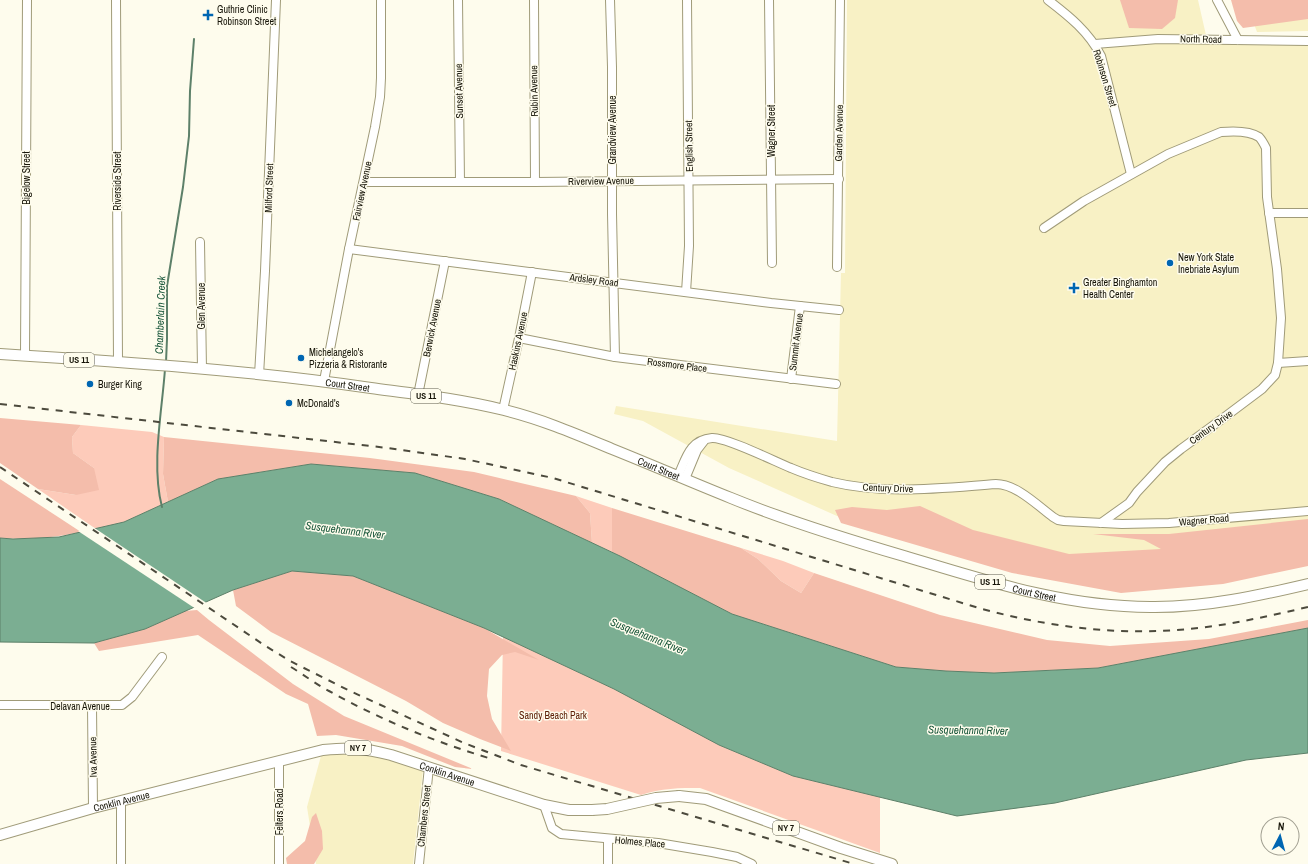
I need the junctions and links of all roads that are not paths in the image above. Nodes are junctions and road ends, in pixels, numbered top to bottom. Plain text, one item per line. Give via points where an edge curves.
1 (27, 0) edge
2 (116, 0) edge
3 (276, 0) edge
4 (381, 0) edge
5 (458, 0) edge
6 (534, 0) edge
7 (610, 0) edge
8 (687, 0) edge
9 (769, 0) edge
10 (840, 0) edge
11 (1048, 0) edge
12 (1217, 0) edge
13 (1238, 40) junction
14 (1308, 41) edge
15 (1095, 44) junction
16 (1131, 174) junction
17 (771, 179) junction
18 (839, 179) junction
19 (612, 181) junction
20 (689, 181) junction
21 (364, 182) junction
22 (460, 182) junction
23 (535, 182) junction
24 (1269, 213) junction
25 (1308, 213) edge
26 (1044, 228) dead end
27 (200, 242) dead end
28 (349, 249) junction
29 (445, 261) junction
30 (772, 263) dead end
31 (837, 266) dead end
32 (532, 272) junction
33 (613, 282) junction
34 (686, 292) junction
35 (800, 306) junction
36 (839, 310) dead end
37 (519, 338) junction
38 (0, 354) edge
39 (26, 356) junction
40 (615, 357) junction
41 (1308, 361) edge
42 (118, 362) junction
43 (1278, 363) junction
44 (202, 369) junction
45 (259, 375) junction
46 (791, 379) junction
47 (324, 381) junction
48 (836, 384) dead end
49 (418, 394) junction
50 (503, 410) junction
51 (681, 478) junction
52 (1308, 511) edge
53 (1101, 523) junction
54 (1308, 584) edge
55 (162, 657) dead end
56 (0, 705) edge
57 (92, 706) junction
58 (279, 761) junction
59 (429, 767) junction
60 (121, 801) junction
61 (544, 805) junction
62 (93, 808) junction
63 (0, 835) edge
64 (608, 839) junction
65 (121, 864) edge
66 (279, 864) edge
67 (418, 864) edge
68 (608, 864) edge
69 (752, 864) edge
70 (892, 864) edge

1 - 39 street, Bigelow Street
2 - 42 street, Riverside Street
3 - 45 street, Milford Street
4 - 21 street, Fairview Avenue via 380,97
5 - 22 street, Sunset Avenue
6 - 23 street, Rubin Avenue
7 - 19 street, Grandview Avenue
8 - 20 street, English Street
9 - 17 street, Wagner Street
10 - 18 street, Garden Avenue
11 - 15 street, Robinson Street via 1079,25
12 - 13 street
13 - 14 street, North Road
13 - 15 street, North Road via 1158,39
15 - 16 street, Robinson Street via 1101,56
16 - 24 street, Century Drive via 1168,154 1221,132 1258,136 1266,148
16 - 26 street, Century Drive
17 - 18 street, Riverview Avenue
17 - 20 street, Riverview Avenue
17 - 30 street, Wagner Street
18 - 31 street, Garden Avenue
19 - 20 street, Riverview Avenue
19 - 23 street, Riverview Avenue
19 - 33 street, Grandview Avenue
20 - 34 street, English Street
21 - 22 street, Riverview Avenue
21 - 28 street, Fairview Avenue
22 - 23 street, Riverview Avenue
24 - 25 street
24 - 43 street, Century Drive via 1281,318
27 - 44 street, Glen Avenue
28 - 29 street, Ardsley Road
28 - 47 street, Fairview Avenue
29 - 32 street, Ardsley Road
29 - 49 street, Berwick Avenue
32 - 33 street, Ardsley Road
32 - 37 street, Haskins Avenue
33 - 34 street, Ardsley Road
33 - 40 street, Grandview Avenue
34 - 35 street, Ardsley Road
35 - 36 street, Ardsley Road
35 - 46 street, Summit Avenue
37 - 40 street, Rossmore Place
37 - 50 street, Haskins Avenue
38 - 39 main road, Court Street / US 11
39 - 42 main road, Court Street / US 11
40 - 46 street, Rossmore Place
41 - 43 street
42 - 44 main road, Court Street / US 11
43 - 53 street, Century Drive via 1275,375 1262,389 1175,453 1141,487 1129,503
44 - 45 main road, Court Street / US 11
45 - 47 main road, Court Street / US 11
46 - 48 street, Rossmore Place
47 - 49 main road, Court Street / US 11
49 - 50 main road, Court Street / US 11
50 - 51 main road, Court Street / US 11 via 566,429
51 - 53 street, Century Drive via 692,447 697,442 712,438 806,474 864,488 898,490 1006,485 1058,520
51 - 54 main road, Court Street / US 11 via 758,509 832,534 982,580 1068,600 1122,606 1188,606 1252,597
52 - 53 street, Wagner Road via 1169,523
55 - 57 street, Delavan Avenue via 132,697 122,705
56 - 57 street, Delavan Avenue
57 - 62 street, Iva Avenue
58 - 59 main road, Conklin Avenue / NY 7 via 323,750 354,748 368,749
58 - 60 main road, Conklin Avenue / NY 7
58 - 66 street, Felters Road
59 - 61 main road, Conklin Avenue / NY 7
59 - 67 street, Chambers Street
60 - 62 main road, Conklin Avenue / NY 7
60 - 65 street
61 - 64 street, Holmes Place via 552,828 561,834
61 - 70 main road, Conklin Avenue / NY 7, bridge via 569,810 592,810 656,798 679,796 706,799
62 - 63 main road, Conklin Avenue / NY 7
64 - 68 street
64 - 69 street, Holmes Place via 658,843 712,852 737,857

